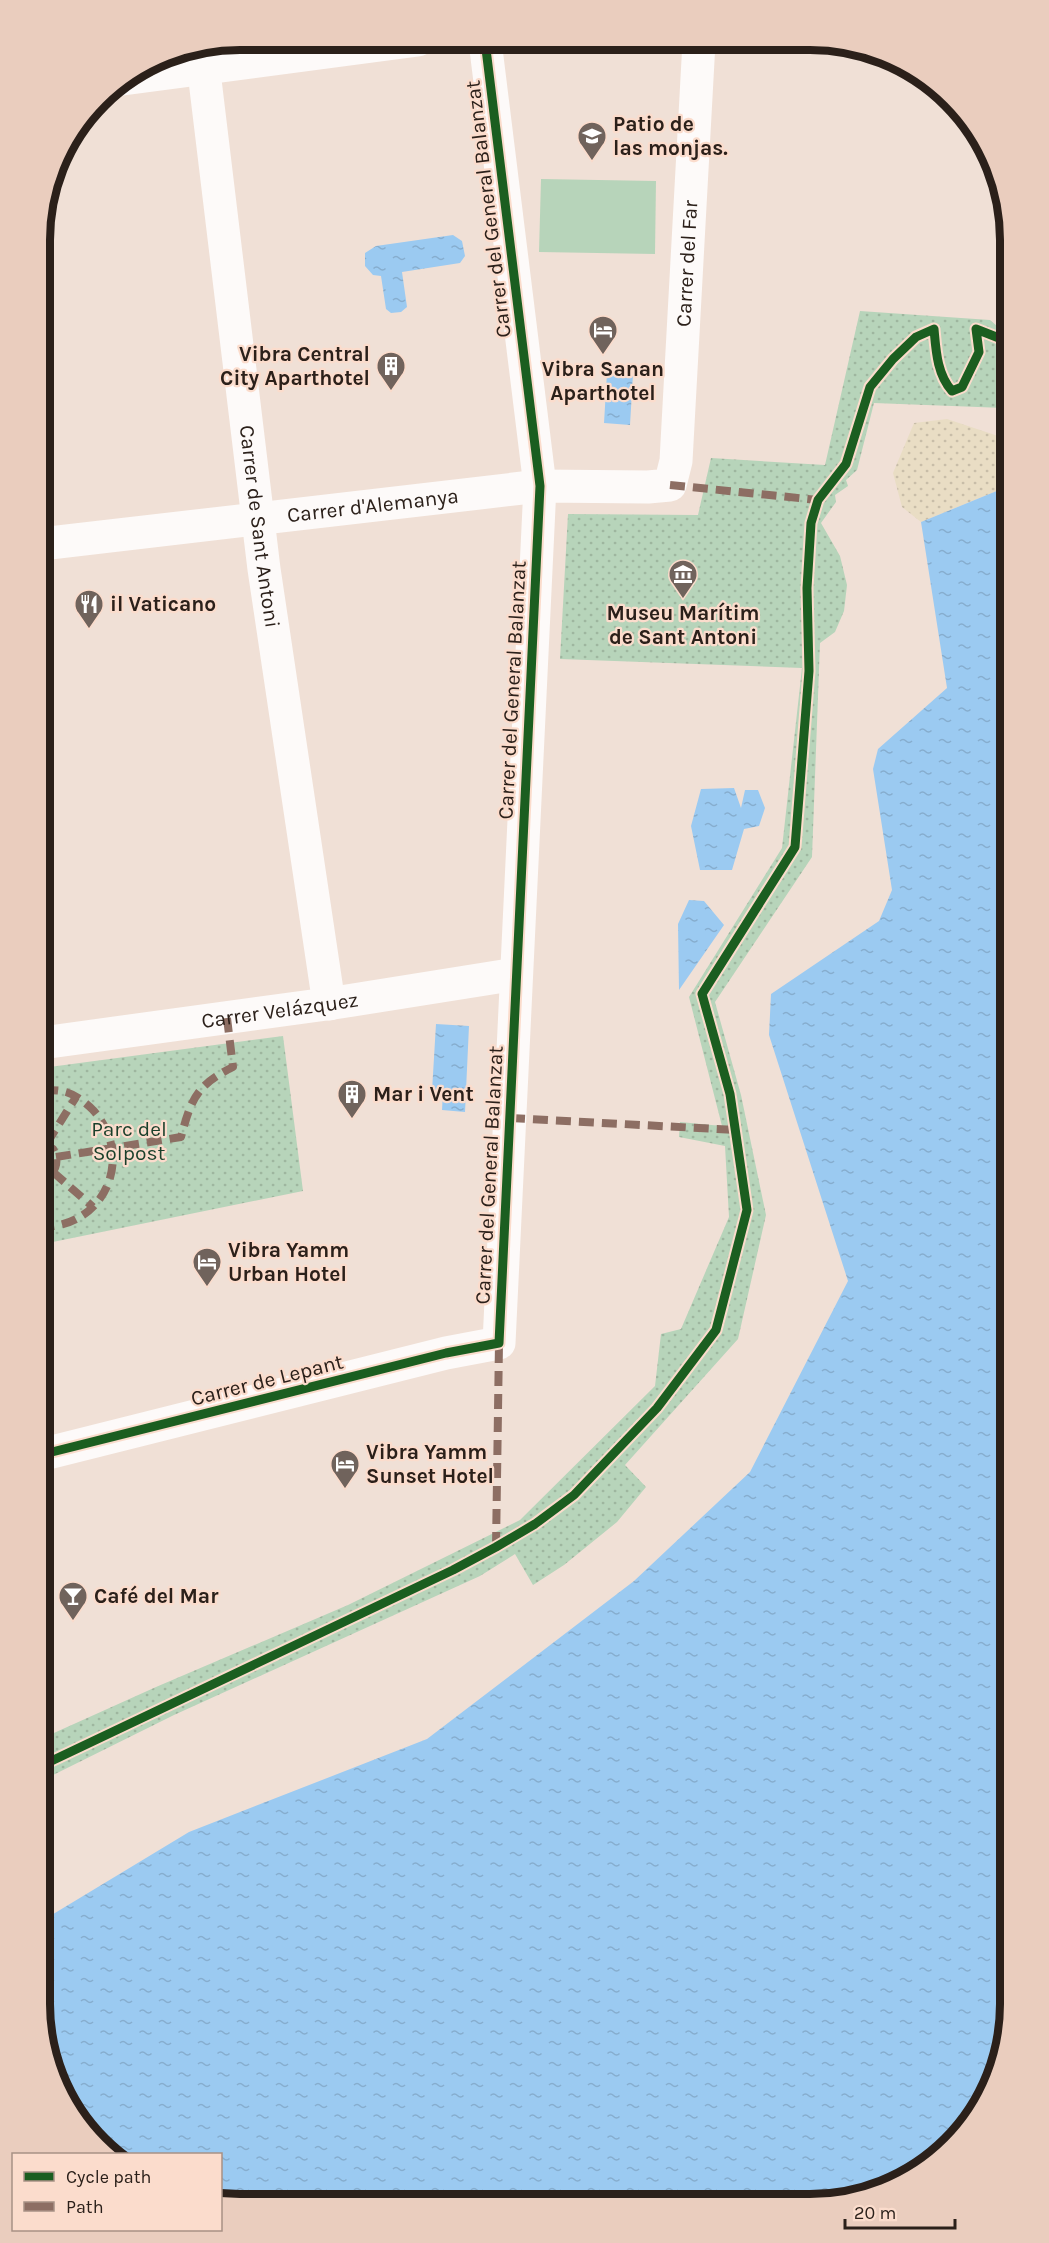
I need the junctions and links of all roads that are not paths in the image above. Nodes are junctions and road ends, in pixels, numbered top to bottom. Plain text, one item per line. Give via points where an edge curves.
1 (291, 50) edge
2 (486, 50) edge
3 (699, 50) edge
4 (202, 57) edge
5 (153, 71) edge
6 (670, 485) joint
7 (540, 486) junction
8 (258, 519) junction
9 (50, 543) edge
10 (516, 974) junction
11 (329, 1004) junction
12 (50, 1041) edge
13 (499, 1343) joint
14 (50, 1452) edge

1 - 4 street
2 - 7 street, Carrer del General Balanzat
3 - 6 street, Carrer del Far via 676,460
4 - 5 street
4 - 8 street, Carrer de Sant Antoni
6 - 7 street, Carrer d'Alemanya
7 - 8 street, Carrer d'Alemanya
7 - 10 street, Carrer del General Balanzat
8 - 9 street, Carrer d'Alemanya
8 - 11 street, Carrer de Sant Antoni
10 - 11 street, Carrer Velázquez
10 - 13 street, Carrer del General Balanzat
11 - 12 street, Carrer Velázquez
13 - 14 street, Carrer de Lepant

